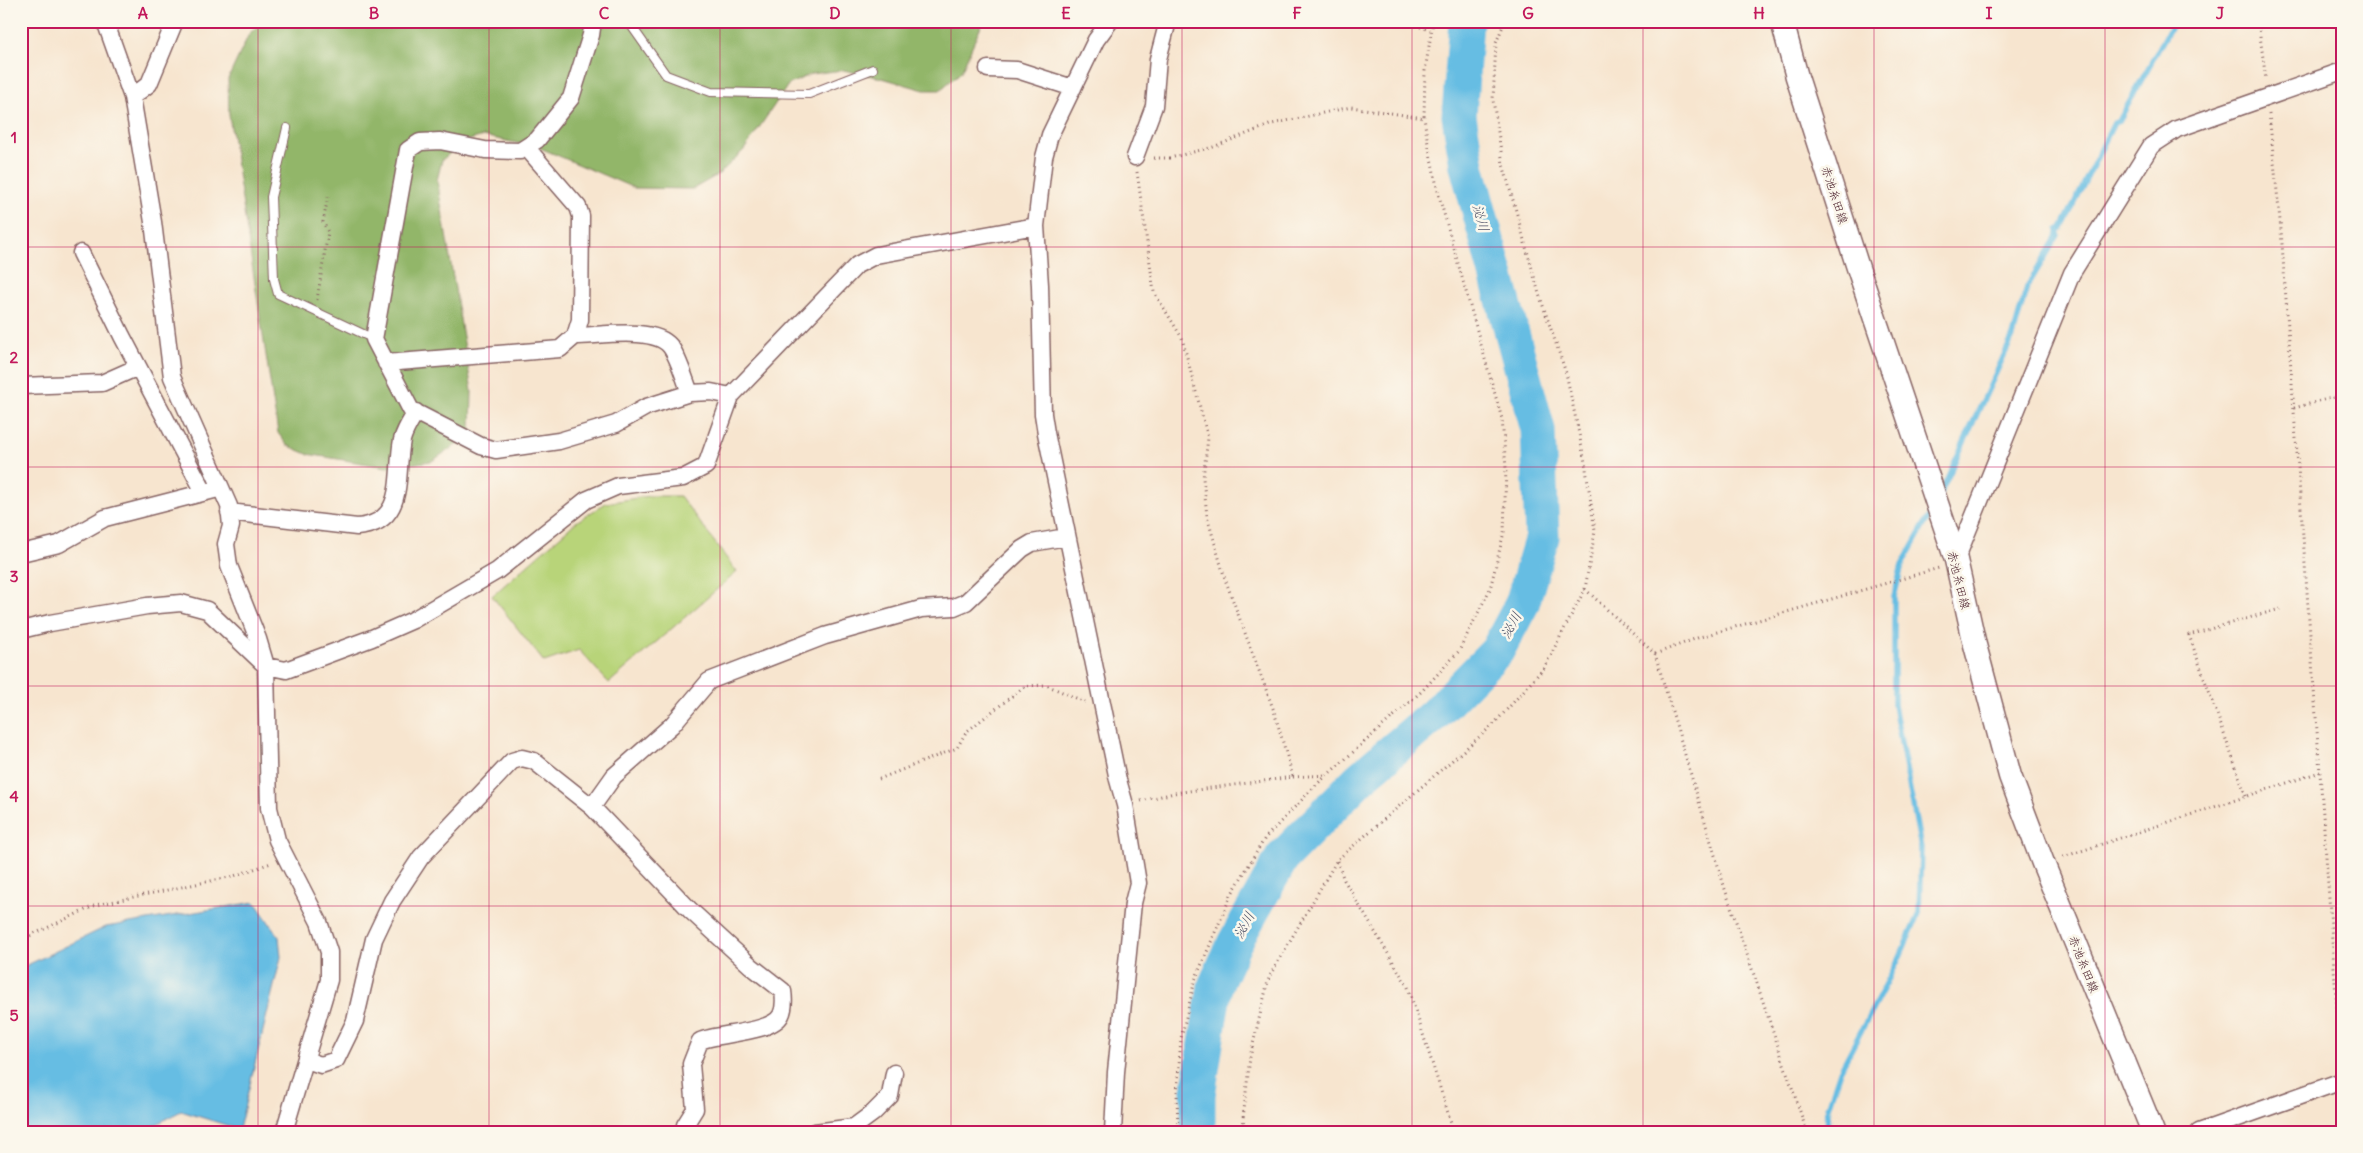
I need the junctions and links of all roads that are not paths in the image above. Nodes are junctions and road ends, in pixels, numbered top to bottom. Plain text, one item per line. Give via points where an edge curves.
1 (105, 21) edge
2 (175, 21) edge
3 (593, 21) edge
4 (628, 21) edge
5 (1110, 21) edge
6 (1168, 21) edge
7 (1782, 21) edge
8 (873, 69) dead end
9 (988, 69) dead end
10 (2342, 70) edge
11 (1073, 88) junction
12 (132, 98) junction
13 (287, 128) dead end
14 (526, 147) junction
15 (1135, 157) road end
16 (1036, 226) junction
17 (81, 253) dead end
18 (575, 336) junction
19 (374, 339) junction
20 (386, 362) junction
21 (138, 367) junction
22 (21, 386) edge
23 (690, 393) junction
24 (731, 396) junction
25 (416, 412) junction
26 (221, 488) junction
27 (204, 492) junction
28 (229, 512) junction
29 (1066, 536) junction
30 (21, 553) edge
31 (1956, 560) junction
32 (21, 630) edge
33 (266, 666) junction
34 (592, 807) junction
35 (306, 1060) junction
36 (894, 1073) dead end
37 (2342, 1081) edge
38 (284, 1132) edge
39 (684, 1132) edge
40 (815, 1132) edge
41 (1113, 1132) edge
42 (2153, 1132) edge
43 (2199, 1132) edge

1 - 12 street
2 - 12 street via 149,84
3 - 14 street via 571,98 537,140
4 - 8 lane via 666,75 711,92 809,94
5 - 11 street via 1096,40
6 - 15 street via 1158,59 1154,106
7 - 31 main road, 赤池糸田線 via 1860,274
9 - 11 street via 1017,70
10 - 31 street via 2177,129 2151,146 2072,273
11 - 16 street via 1050,135
12 - 26 street via 153,222 172,377
13 - 19 lane via 270,197 274,279 278,294
14 - 18 street via 578,207 581,216 580,320
14 - 19 street via 520,151 485,150 440,141 420,142 408,150
16 - 24 street via 876,255 857,265
16 - 29 street via 1043,414
17 - 21 street
18 - 20 street via 560,350
18 - 23 street via 649,334 662,339 671,346
19 - 20 street
20 - 25 street via 411,410
21 - 22 street via 102,383
21 - 27 street
23 - 24 street via 711,392
23 - 25 street via 646,407 616,424 559,441 496,450 481,446
24 - 33 street via 706,466 683,478 618,486 586,500 497,571 413,620 286,670
25 - 28 street via 402,442 397,492 392,506 386,518 372,526
26 - 27 street
26 - 28 street
27 - 30 street via 105,518 59,544
28 - 33 street via 231,526 226,544 229,566
29 - 34 street via 1032,543 1022,549 966,602 954,607 921,609 825,636 709,681 672,725 614,776
29 - 41 street via 1125,805 1138,883 1116,1072
31 - 42 main road, 赤池糸田線 via 2010,776
32 - 33 street via 50,622 182,603 207,610
33 - 35 street via 269,808 277,840 319,922 328,952 328,980
34 - 35 street via 534,761 522,758 512,761 421,857 392,901 374,939 355,1021 336,1060 321,1065
34 - 39 street via 690,910 783,991 781,1015 771,1025 700,1041 691,1064 695,1108
35 - 38 street
36 - 40 street via 890,1096 873,1113 854,1127
37 - 43 street

